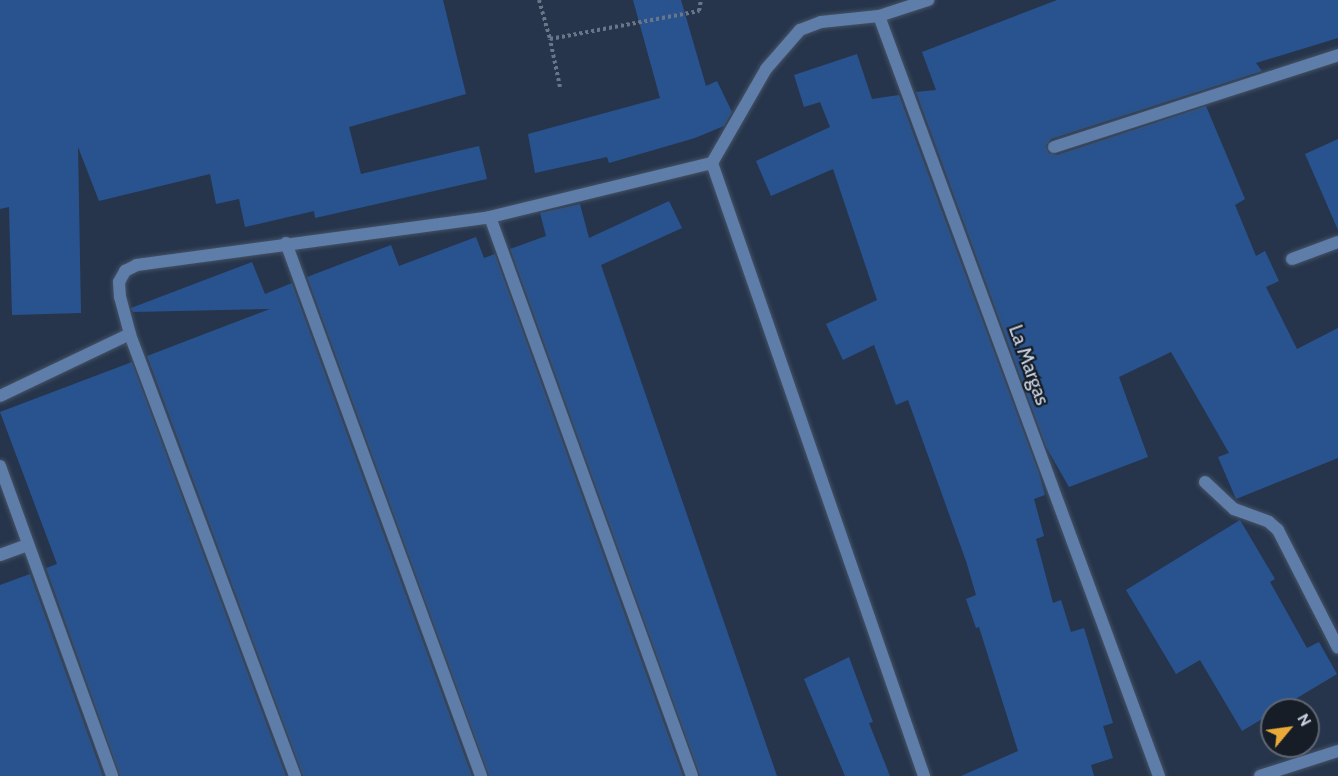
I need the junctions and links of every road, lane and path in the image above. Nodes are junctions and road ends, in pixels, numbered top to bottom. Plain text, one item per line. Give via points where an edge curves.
1 (538, 0) edge
2 (701, 0) edge
3 (928, 0) edge
4 (879, 16) junction
5 (550, 39) junction
6 (1338, 55) edge
7 (560, 87) dead end
8 (1054, 147) dead end
9 (712, 163) junction
10 (490, 217) junction
11 (1338, 242) edge
12 (286, 243) junction
13 (1292, 259) dead end
14 (130, 334) junction
15 (0, 396) edge
16 (0, 466) edge
17 (1205, 482) dead end
18 (28, 545) junction
19 (0, 555) edge
20 (1338, 648) edge
21 (1338, 751) edge
22 (112, 776) edge
23 (295, 776) edge
24 (481, 776) edge
25 (692, 776) edge
26 (924, 776) edge
27 (1159, 776) edge
28 (1260, 776) edge

1 - 5 path
2 - 5 path via 699,11
3 - 4 street
4 - 9 street via 821,21 800,30 766,69
4 - 27 street, La Margas
5 - 7 path
6 - 8 street
9 - 10 street
9 - 26 street
10 - 12 street
10 - 25 street
11 - 13 street
12 - 14 street via 137,265 125,271 119,282 120,297
12 - 24 street
14 - 15 street
14 - 23 street
16 - 18 street
17 - 20 street via 1234,509 1269,522 1278,530
18 - 19 street
18 - 22 street
21 - 28 street

